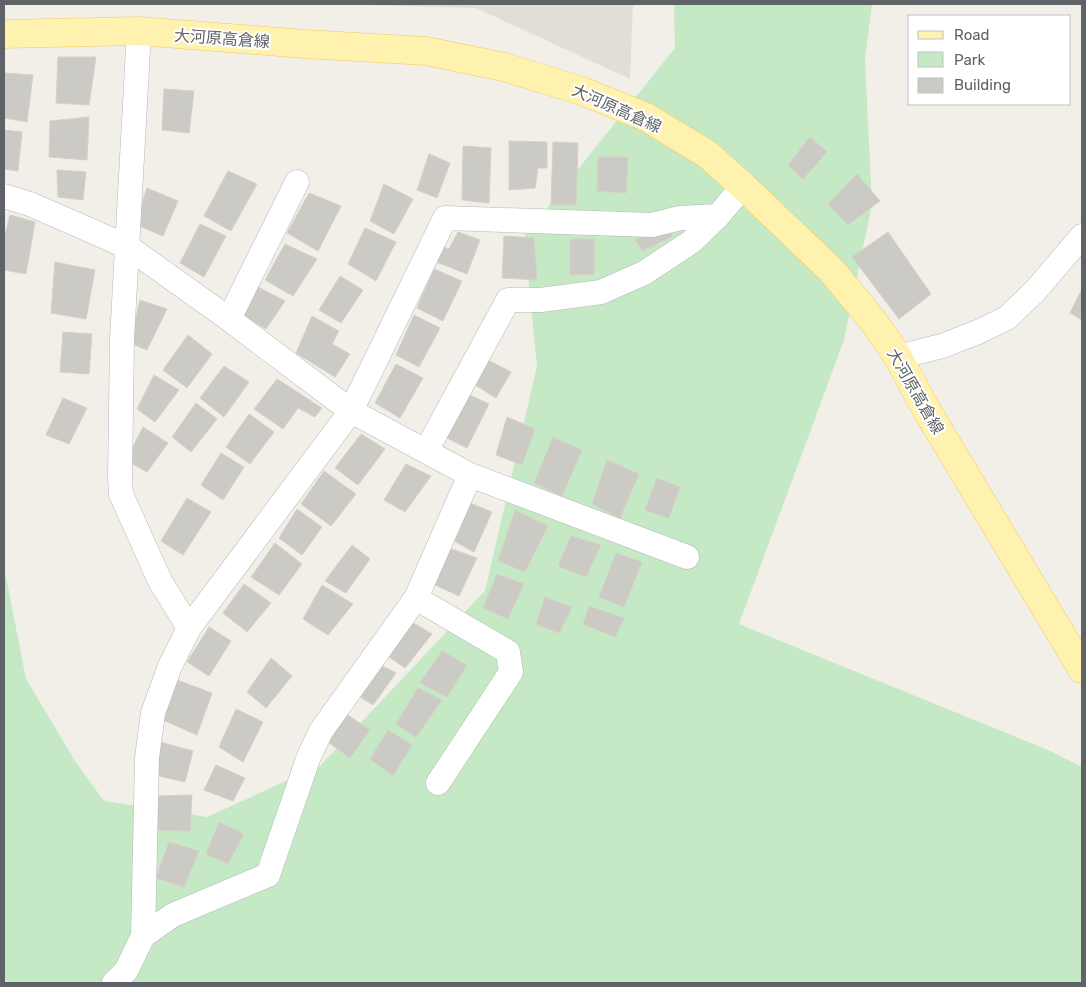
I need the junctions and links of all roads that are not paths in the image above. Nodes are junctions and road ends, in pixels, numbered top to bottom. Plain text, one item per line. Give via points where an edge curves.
1 (139, 31) junction
2 (4, 34) edge
3 (298, 182) dead end
4 (743, 186) junction
5 (4, 196) edge
6 (718, 216) junction
7 (1082, 236) edge
8 (128, 248) junction
9 (229, 318) junction
10 (898, 357) junction
11 (352, 410) junction
12 (426, 451) junction
13 (470, 475) junction
14 (687, 558) dead end
15 (416, 598) junction
16 (189, 628) junction
17 (1082, 669) edge
18 (438, 783) dead end
19 (143, 936) junction
20 (114, 983) edge

1 - 2 main road, 大河原高倉線
1 - 4 main road, 大河原高倉線 via 426,51 504,67 582,91 646,117 707,154
1 - 8 street
3 - 9 street
4 - 6 street
4 - 10 main road, 大河原高倉線 via 832,271
5 - 8 street via 30,204
6 - 11 street via 680,218 652,225 445,218
6 - 12 street via 691,242 644,273 601,292 541,300 508,300
7 - 10 street via 1008,318 942,346
8 - 9 street
8 - 16 street via 122,339 121,494 160,581
9 - 11 street
10 - 17 main road, 大河原高倉線
11 - 12 street
11 - 16 street
12 - 13 street
13 - 14 street
13 - 15 street
15 - 18 street via 508,652 511,672
15 - 19 street via 321,731 309,756 268,875 173,915
16 - 19 street via 170,666 153,713 147,758
19 - 20 street via 126,971

